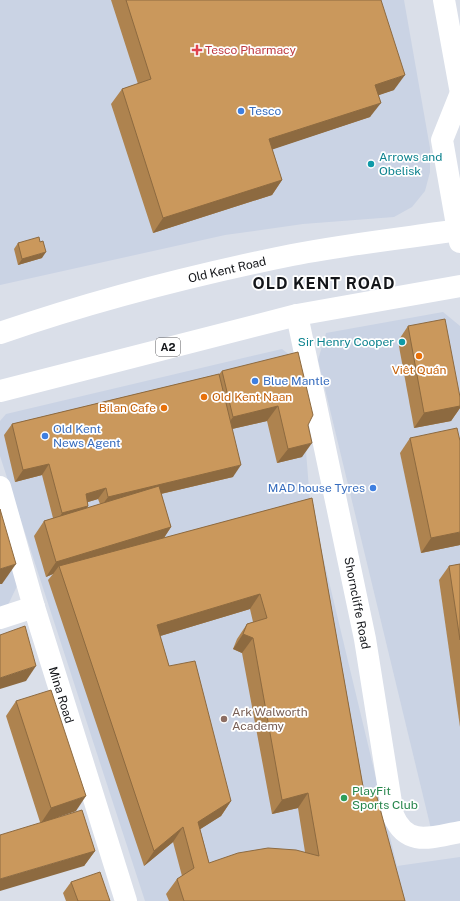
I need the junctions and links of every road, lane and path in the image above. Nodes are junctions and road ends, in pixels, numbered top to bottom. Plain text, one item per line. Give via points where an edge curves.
1 (444, 0) edge
2 (460, 88) edge
3 (460, 95) edge
4 (460, 234) edge
5 (460, 286) edge
6 (297, 315) junction
7 (0, 333) edge
8 (0, 391) edge
9 (0, 487) edge
10 (34, 607) junction
11 (0, 618) edge
12 (460, 832) edge
13 (126, 901) edge

1 - 2 main road
3 - 4 main road via 442,140
4 - 7 main road, Old Kent Road via 294,255 213,272 100,301
5 - 6 main road, A2
6 - 8 main road, A2
6 - 12 main road, Shorncliffe Road via 365,639 393,815 398,826 407,835 419,839
9 - 10 main road, Mina Road
10 - 11 main road
10 - 13 main road, Mina Road

